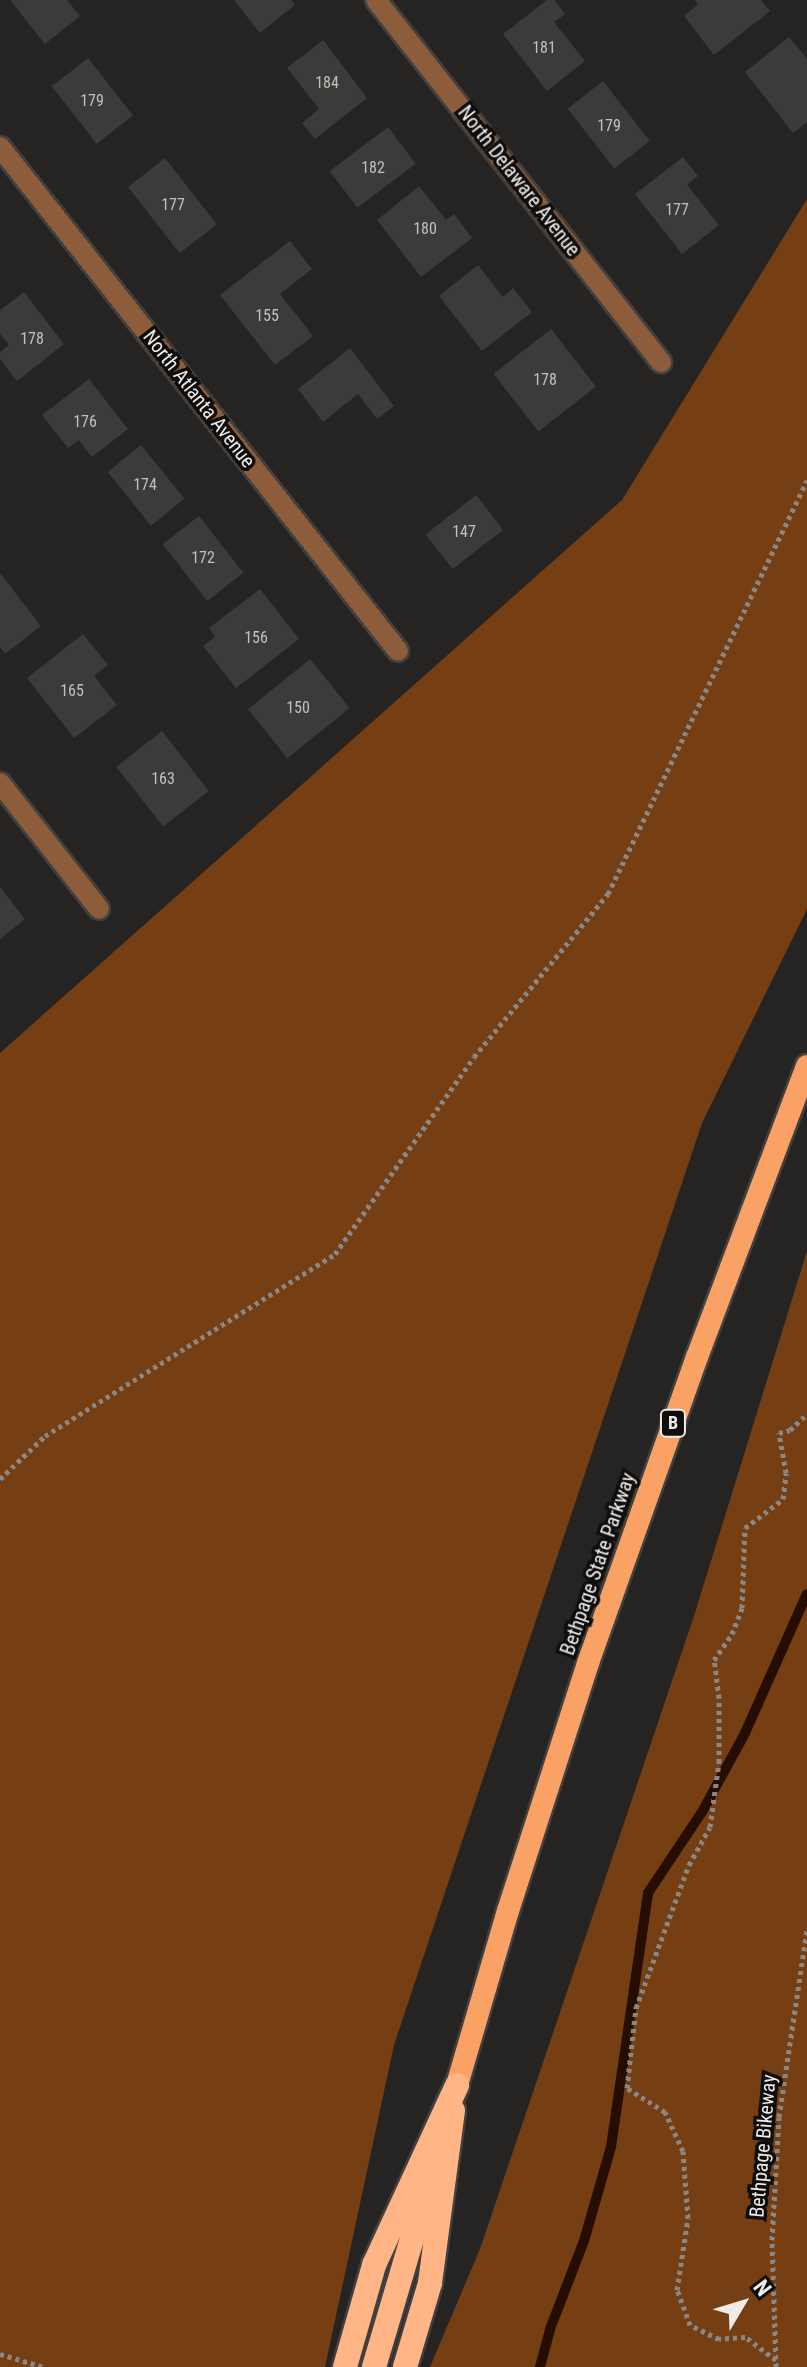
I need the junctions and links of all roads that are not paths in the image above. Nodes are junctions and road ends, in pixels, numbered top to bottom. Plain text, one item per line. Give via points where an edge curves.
1 (376, 0) edge
2 (0, 147) edge
3 (661, 362) dead end
4 (398, 651) dead end
5 (0, 783) edge
6 (99, 909) dead end
7 (807, 1066) edge
8 (457, 2085) junction
9 (345, 2367) edge
10 (374, 2367) edge
11 (405, 2367) edge

1 - 3 street, North Delaware Avenue
2 - 4 street, North Atlanta Avenue
5 - 6 street
7 - 8 highway, Bethpage State Parkway / B via 588,1663
8 - 9 highway via 374,2265
8 - 10 highway
8 - 11 highway via 430,2283

